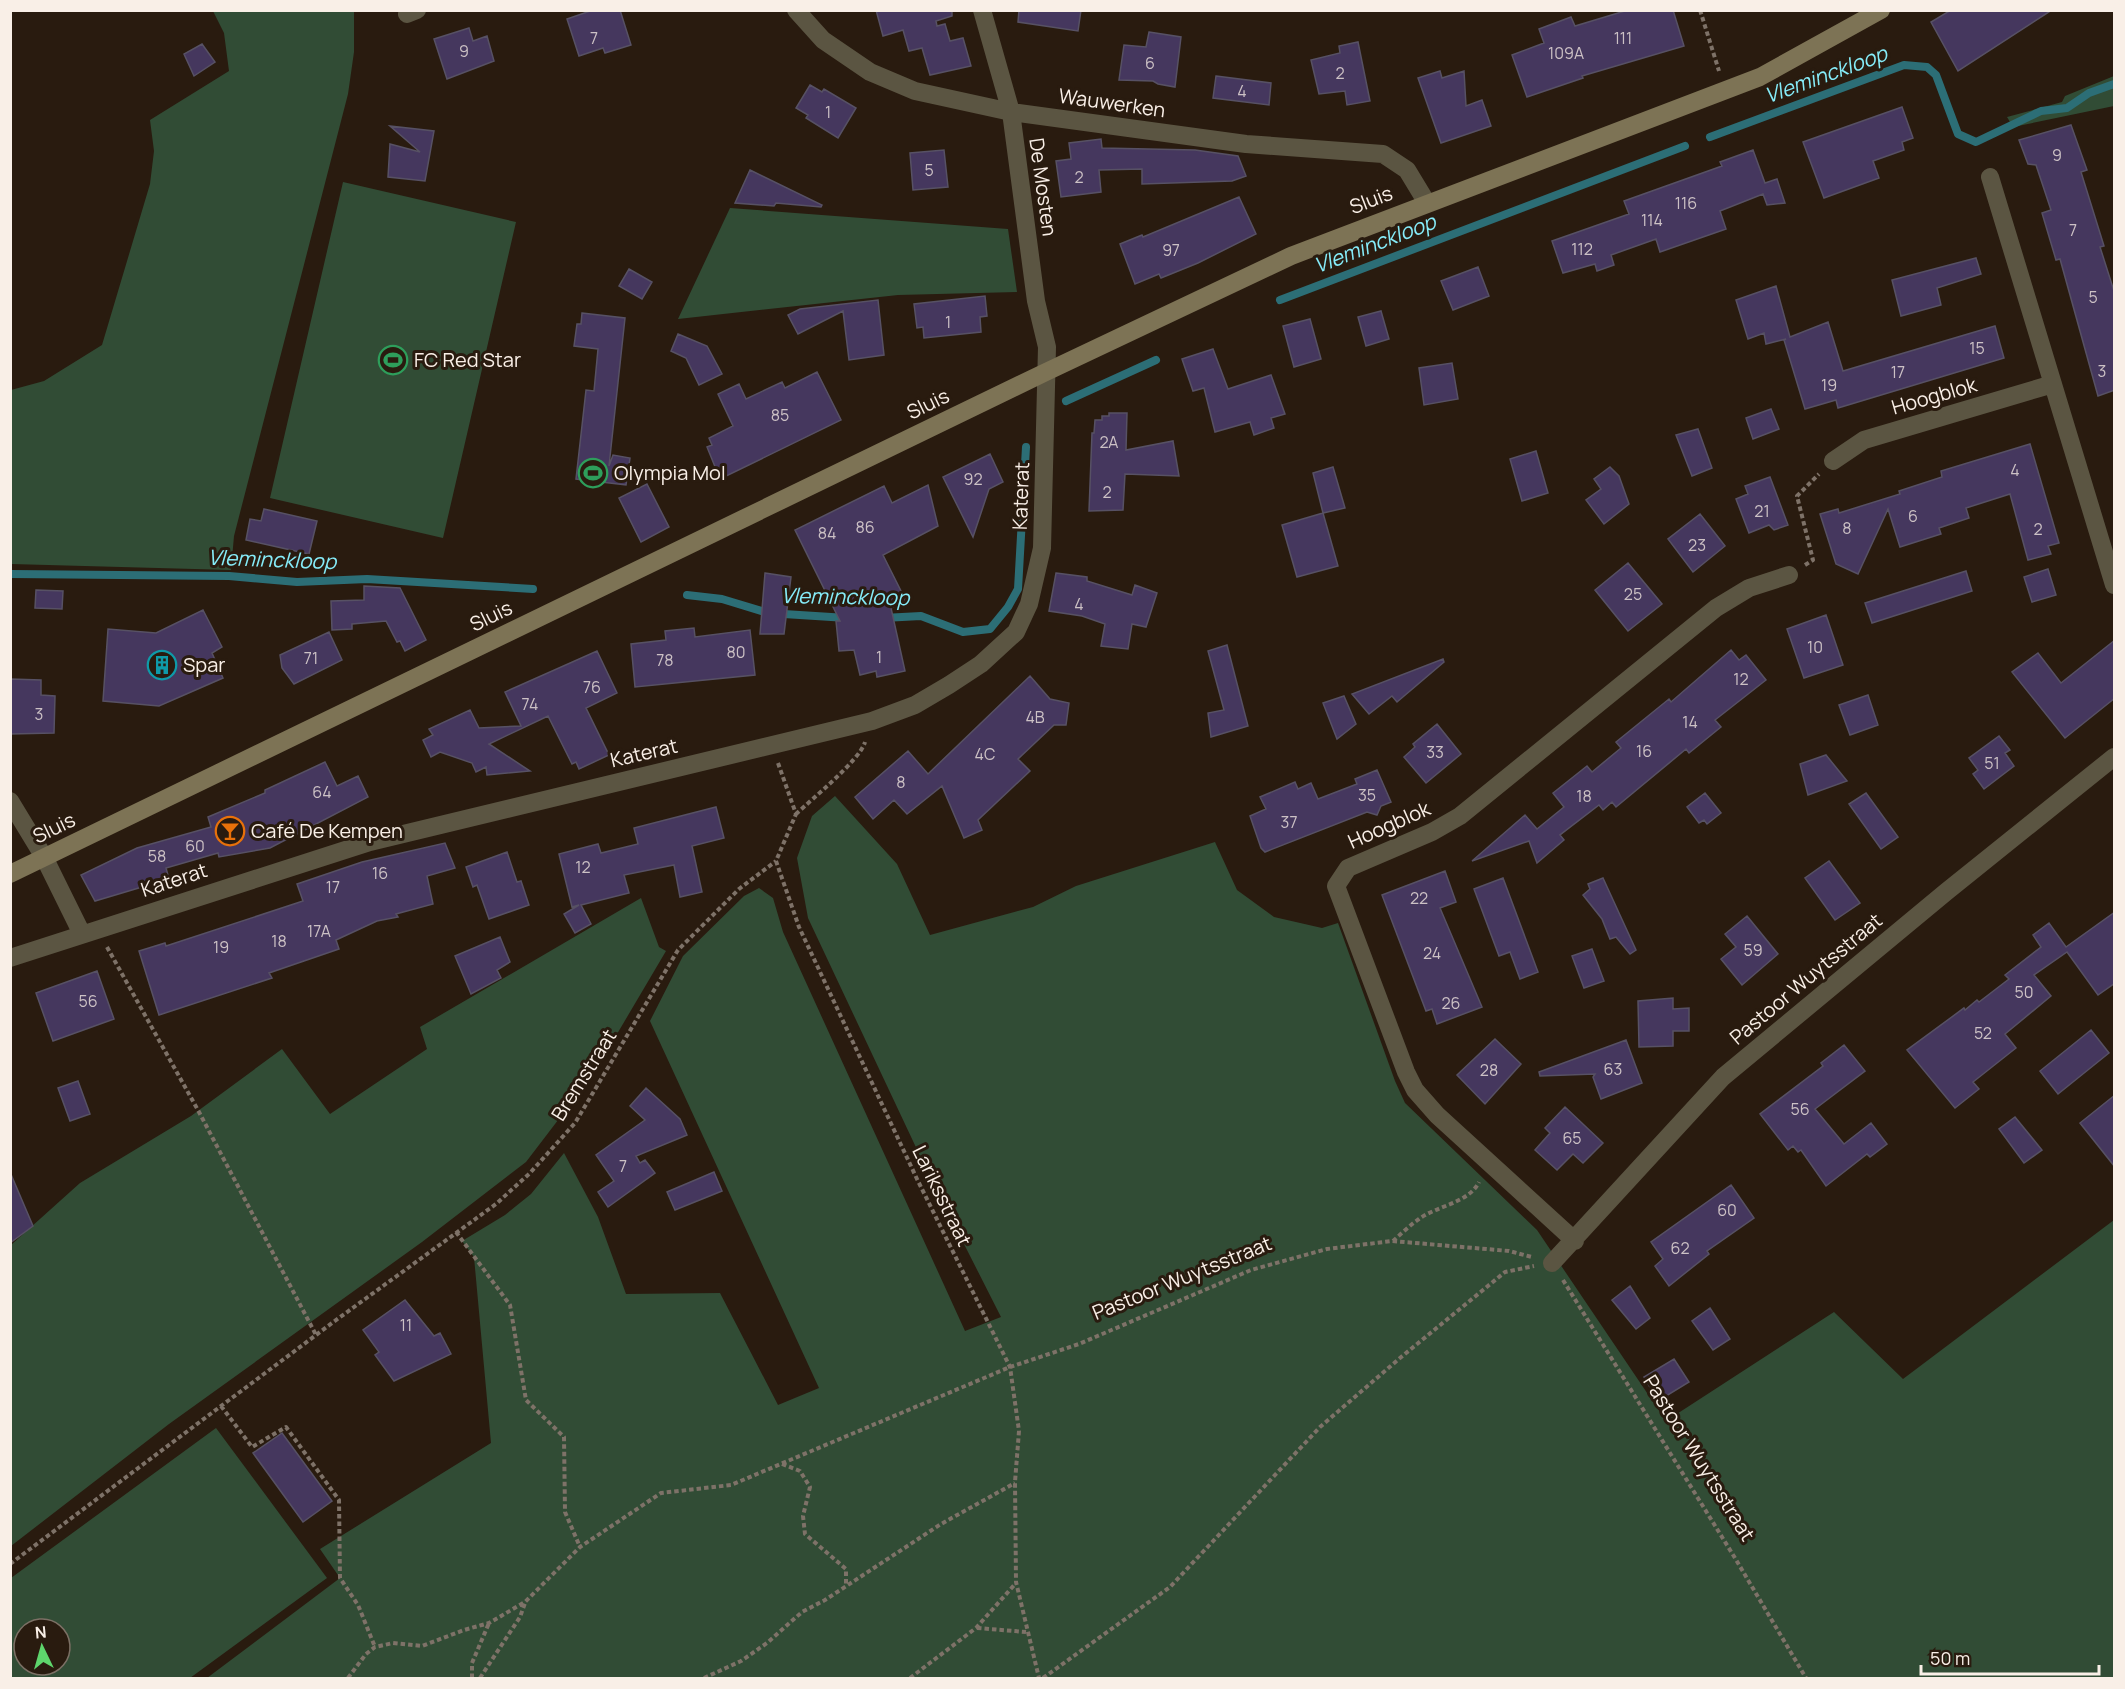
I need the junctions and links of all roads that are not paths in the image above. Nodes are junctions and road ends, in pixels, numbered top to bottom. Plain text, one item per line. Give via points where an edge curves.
1 (796, 10) edge
2 (982, 10) edge
3 (1881, 10) edge
4 (1011, 112) junction
5 (1990, 177) dead end
6 (1427, 202) junction
7 (1046, 372) junction
8 (2053, 384) junction
9 (1833, 461) road end
10 (1789, 575) road end
11 (2115, 585) edge
12 (2115, 757) edge
13 (10, 801) edge
14 (44, 857) junction
15 (10, 874) edge
16 (89, 932) junction
17 (10, 958) edge
18 (1575, 1240) junction
19 (1552, 1263) road end

1 - 4 street, Wauwerken via 823,40 870,72 915,91
2 - 4 street, De Mosten
3 - 6 street, Sluis via 1769,72
4 - 6 street, Wauwerken via 1246,144 1383,154 1407,170
4 - 7 street, De Mosten via 1036,301 1047,347
5 - 8 street
6 - 7 street, Sluis via 1291,256
7 - 14 street, Sluis
7 - 16 street, Katerat via 1042,548 1025,613 1016,632 981,664 915,705 872,721 766,748 370,842
8 - 9 street, Hoogblok via 1864,440
8 - 11 street
10 - 18 street, Hoogblok via 1749,588 1716,608 1460,816 1348,868 1336,886 1415,1090
12 - 18 street, Pastoor Wuytsstraat via 1946,891 1723,1077
13 - 14 street
14 - 15 street, Sluis
14 - 16 street
16 - 17 street, Katerat
18 - 19 street, Pastoor Wuytsstraat

